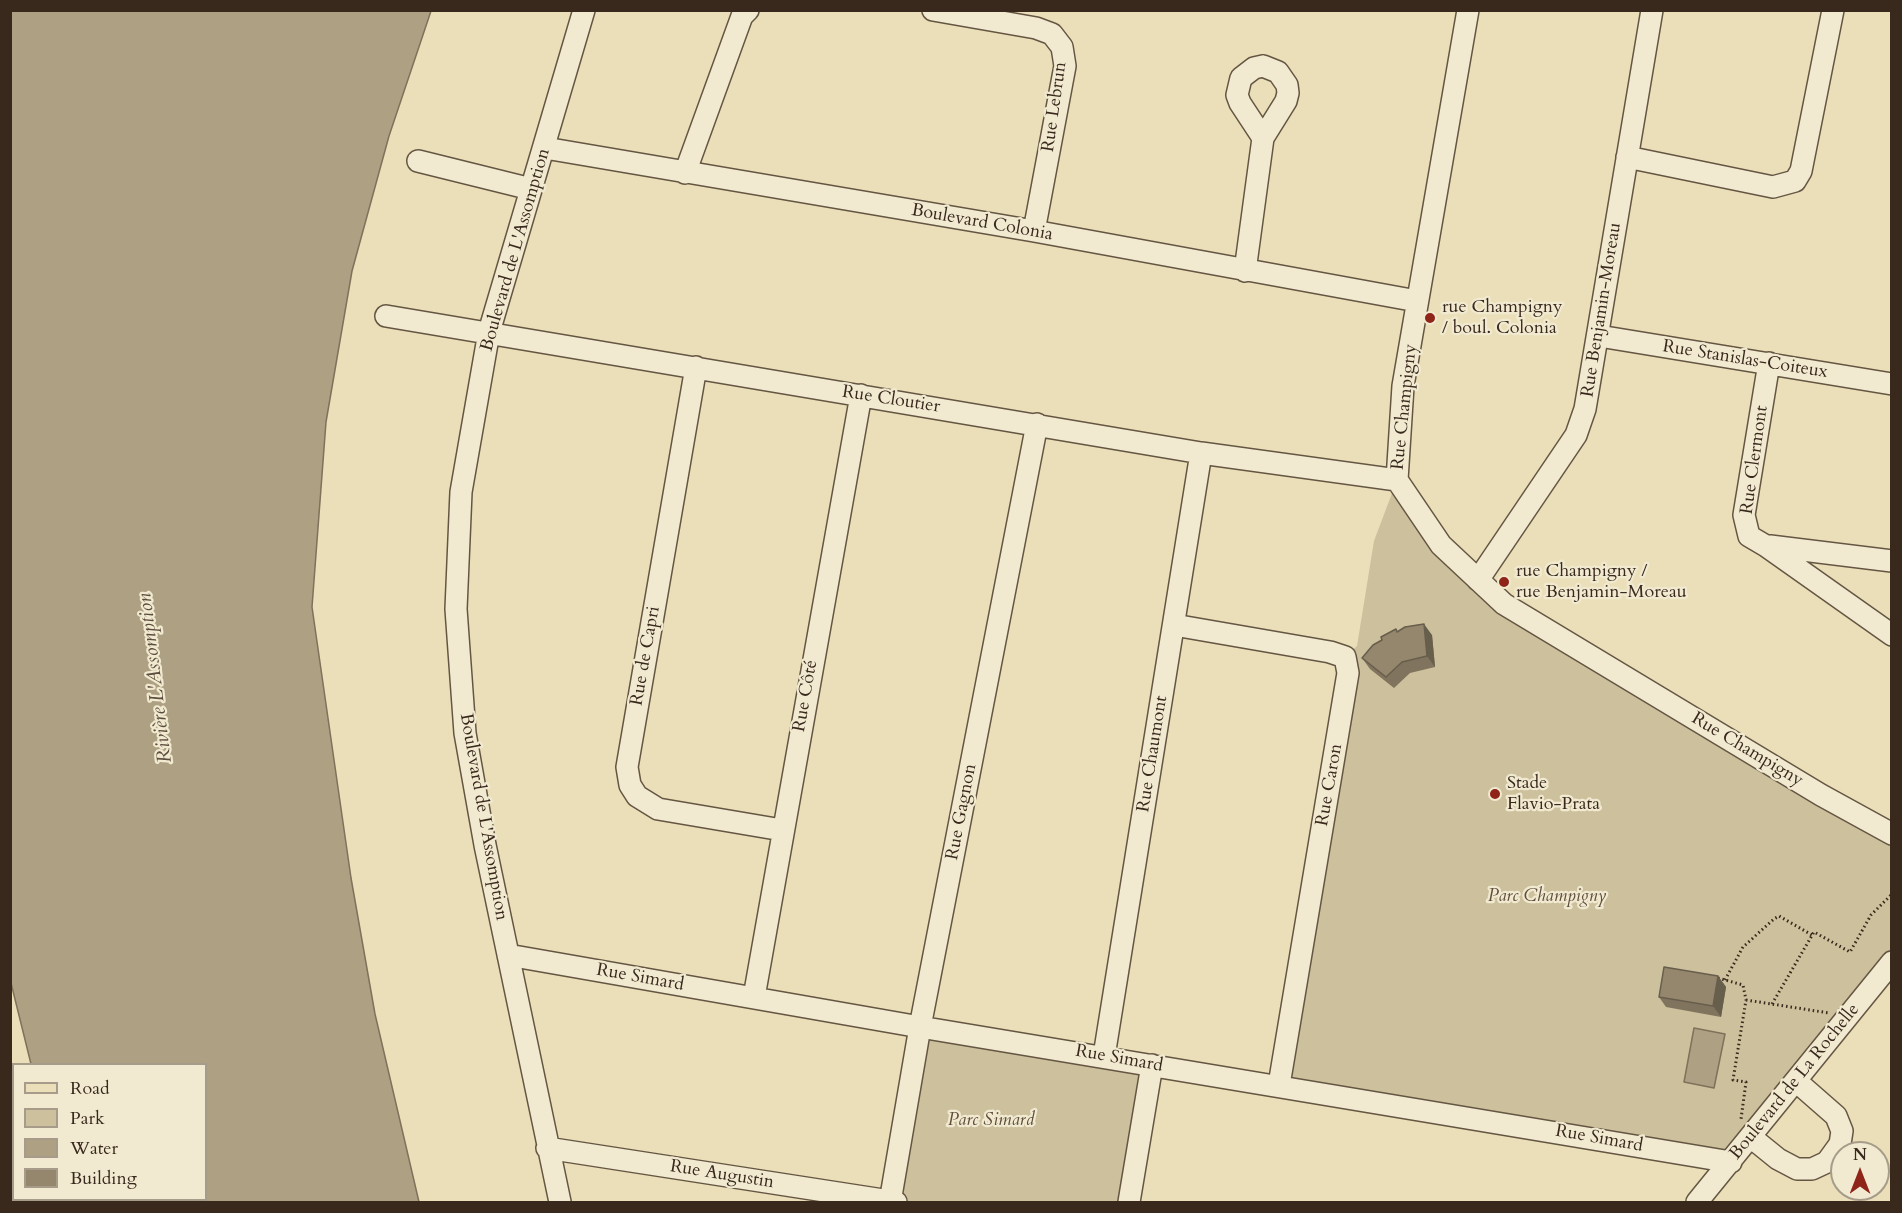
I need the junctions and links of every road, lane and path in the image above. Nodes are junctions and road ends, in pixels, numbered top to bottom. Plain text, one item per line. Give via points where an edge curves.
1 (584, 10) edge
2 (748, 10) edge
3 (933, 10) edge
4 (1468, 10) edge
5 (1652, 10) edge
6 (1833, 10) edge
7 (1263, 138) dead end
8 (545, 148) junction
9 (1627, 157) junction
10 (418, 160) dead end
11 (685, 173) junction
12 (531, 189) junction
13 (1035, 231) junction
14 (1245, 271) junction
15 (1417, 301) junction
16 (386, 316) dead end
17 (489, 332) junction
18 (1599, 336) junction
19 (1769, 363) junction
20 (696, 367) junction
21 (1892, 384) edge
22 (861, 395) junction
23 (1037, 424) junction
24 (1201, 453) junction
25 (1397, 480) junction
26 (1766, 546) junction
27 (1892, 561) edge
28 (1478, 580) junction
29 (1174, 625) junction
30 (1892, 635) edge
31 (782, 830) junction
32 (1892, 834) edge
33 (1892, 894) edge
34 (1812, 935) junction
35 (508, 955) junction
36 (1892, 962) edge
37 (1713, 978) edge
38 (1725, 980) junction
39 (754, 997) junction
40 (1746, 1000) junction
41 (1772, 1004) junction
42 (1848, 1016) junction
43 (920, 1027) junction
44 (1104, 1056) junction
45 (1152, 1065) junction
46 (1796, 1081) junction
47 (1279, 1085) junction
48 (1746, 1131) junction
49 (547, 1148) junction
50 (1731, 1162) junction
51 (893, 1202) edge
52 (560, 1203) edge
53 (1129, 1203) edge
54 (1697, 1203) edge

1 - 8 street, Boulevard de L'Assomption
2 - 11 street via 742,16
3 - 13 street, Rue Lebrun via 1036,28 1052,34 1062,47 1065,66
4 - 15 street, Rue Champigny
5 - 9 street, Rue Benjamin-Moreau
6 - 9 street via 1801,171 1795,182 1773,187
7 - 14 street
8 - 11 street, Boulevard Colonia
8 - 12 street, Boulevard de L'Assomption
9 - 18 street, Rue Benjamin-Moreau
10 - 12 street
11 - 13 street, Boulevard Colonia
12 - 17 street, Boulevard de L'Assomption
13 - 14 street, Boulevard Colonia
14 - 15 street, Boulevard Colonia
15 - 25 street, Rue Champigny via 1403,386
16 - 17 street, Rue Cloutier
17 - 20 street, Rue Cloutier
17 - 35 street, Boulevard de L'Assomption via 461,492 456,609 465,733
18 - 19 street, Rue Stanislas-Coiteux
18 - 28 street, Rue Benjamin-Moreau via 1586,409 1576,435
19 - 21 street, Rue Stanislas-Coiteux
19 - 26 street, Rue Clermont via 1744,514 1749,536
20 - 22 street, Rue Cloutier
20 - 31 street, Rue de Capri via 627,767 630,785 638,796 658,809
22 - 23 street, Rue Cloutier
22 - 31 street, Rue Côté
23 - 24 street, Rue Cloutier
23 - 43 street, Rue Gagnon
24 - 25 street, Rue Cloutier
24 - 29 street, Rue Chaumont
25 - 28 street, Rue Champigny via 1441,545
26 - 27 street
26 - 30 street, Rue Clermont
28 - 32 street, Rue Champigny via 1504,604
29 - 44 street, Rue Chaumont
29 - 47 street, Rue Caron via 1330,652 1345,657 1347,665
31 - 39 street, Rue Côté
33 - 34 path via 1871,915 1850,952 1814,932
34 - 38 path via 1779,916 1743,947
34 - 41 path
35 - 39 street, Rue Simard
35 - 49 street, Boulevard de L'Assomption
36 - 42 street, Boulevard de La Rochelle
37 - 38 path
38 - 40 path via 1743,985
39 - 43 street, Rue Simard
40 - 41 path
40 - 48 path via 1733,1080 1746,1082
41 - 42 path
42 - 46 street, Boulevard de La Rochelle
43 - 44 street, Rue Simard
43 - 51 street, Rue Gagnon
44 - 45 street, Rue Simard
45 - 47 street, Rue Simard
45 - 53 street
46 - 48 street, Boulevard de La Rochelle
46 - 48 street via 1836,1116 1842,1131 1840,1144 1827,1162 1812,1169 1797,1169
47 - 50 street, Rue Simard
48 - 50 street, Boulevard de La Rochelle
49 - 51 street, Rue Augustin
49 - 52 street, Boulevard de L'Assomption
50 - 54 street, Boulevard de La Rochelle

